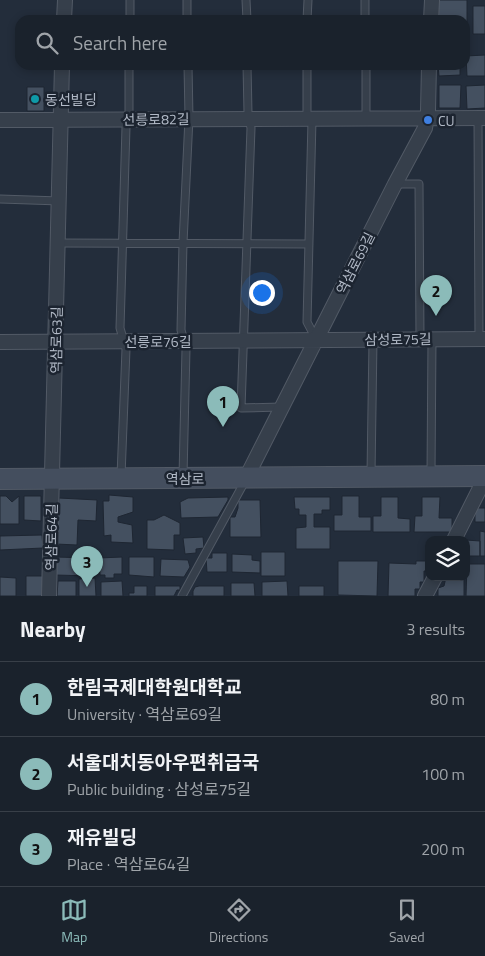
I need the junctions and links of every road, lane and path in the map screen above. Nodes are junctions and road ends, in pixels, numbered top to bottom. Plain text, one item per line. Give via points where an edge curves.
1 (65, 0) edge
2 (130, 0) edge
3 (187, 0) edge
4 (246, 0) edge
5 (308, 0) edge
6 (365, 0) edge
7 (432, 0) edge
8 (64, 15) edge
9 (130, 15) edge
10 (187, 15) edge
11 (247, 15) edge
12 (308, 15) edge
13 (365, 15) edge
14 (431, 15) edge
15 (62, 70) edge
16 (129, 70) edge
17 (188, 70) edge
18 (247, 70) edge
19 (307, 70) edge
20 (366, 70) edge
21 (429, 70) edge
22 (189, 118) junction
23 (425, 118) junction
24 (482, 118) edge
25 (250, 119) junction
26 (366, 119) junction
27 (0, 120) edge
28 (129, 120) junction
29 (310, 120) junction
30 (60, 121) junction
31 (395, 184) junction
32 (0, 199) edge
33 (60, 201) junction
34 (58, 243) junction
35 (122, 243) junction
36 (182, 243) junction
37 (248, 244) junction
38 (309, 244) junction
39 (243, 339) junction
40 (316, 339) junction
41 (426, 339) junction
42 (482, 339) edge
43 (373, 340) junction
44 (123, 341) junction
45 (184, 341) junction
46 (0, 342) edge
47 (56, 342) junction
48 (281, 407) junction
49 (371, 477) junction
50 (430, 477) junction
51 (485, 477) edge
52 (120, 478) junction
53 (182, 478) junction
54 (246, 478) junction
55 (0, 479) edge
56 (52, 479) junction
57 (456, 536) edge
58 (433, 581) edge
59 (49, 596) edge
60 (182, 596) edge
61 (425, 596) edge

1 - 8 street
2 - 9 lane
3 - 10 lane
4 - 11 lane
5 - 12 lane
6 - 13 lane
7 - 14 street
15 - 30 street, 역삼로63길
16 - 28 lane
17 - 22 lane
18 - 25 lane
19 - 29 lane
20 - 26 lane
21 - 23 street, 역삼로69길
22 - 25 street, 선릉로82길
22 - 28 street, 선릉로82길
22 - 36 lane
23 - 24 street, 선릉로82길
23 - 26 street, 선릉로82길
23 - 31 street, 역삼로69길 via 425,128
24 - 42 lane, 삼성로75길
25 - 29 street, 선릉로82길
25 - 37 lane
26 - 29 street, 선릉로82길
27 - 30 street, 선릉로82길
28 - 30 street, 선릉로82길
28 - 35 lane via 126,127
29 - 38 lane
30 - 33 street, 역삼로63길
31 - 40 street, 역삼로69길
31 - 41 lane via 419,184
32 - 33 lane
33 - 34 street, 역삼로63길
34 - 35 lane
34 - 47 street, 역삼로63길
35 - 36 lane
35 - 44 lane via 120,328
36 - 37 lane
36 - 45 lane via 181,330
37 - 38 lane
37 - 39 lane
38 - 40 lane via 307,322
39 - 40 street, 선릉로76길
39 - 45 street, 선릉로76길
39 - 48 lane via 241,408
40 - 43 street, 삼성로75길
40 - 48 street, 역삼로69길
41 - 42 street, 삼성로75길
41 - 43 street, 삼성로75길
41 - 50 lane
43 - 49 lane
44 - 45 street, 선릉로76길
44 - 47 street, 선릉로76길
44 - 52 lane via 126,350
45 - 53 lane
46 - 47 street, 선릉로76길
47 - 56 street, 역삼로63길
48 - 54 street, 역삼로69길
49 - 50 main road, 역삼로
49 - 54 main road, 역삼로
50 - 51 main road, 역삼로
51 - 57 street
52 - 53 main road, 역삼로
52 - 56 main road, 역삼로
53 - 54 main road, 역삼로
54 - 60 lane
55 - 56 main road, 역삼로
56 - 59 street, 역삼로64길
58 - 61 street

